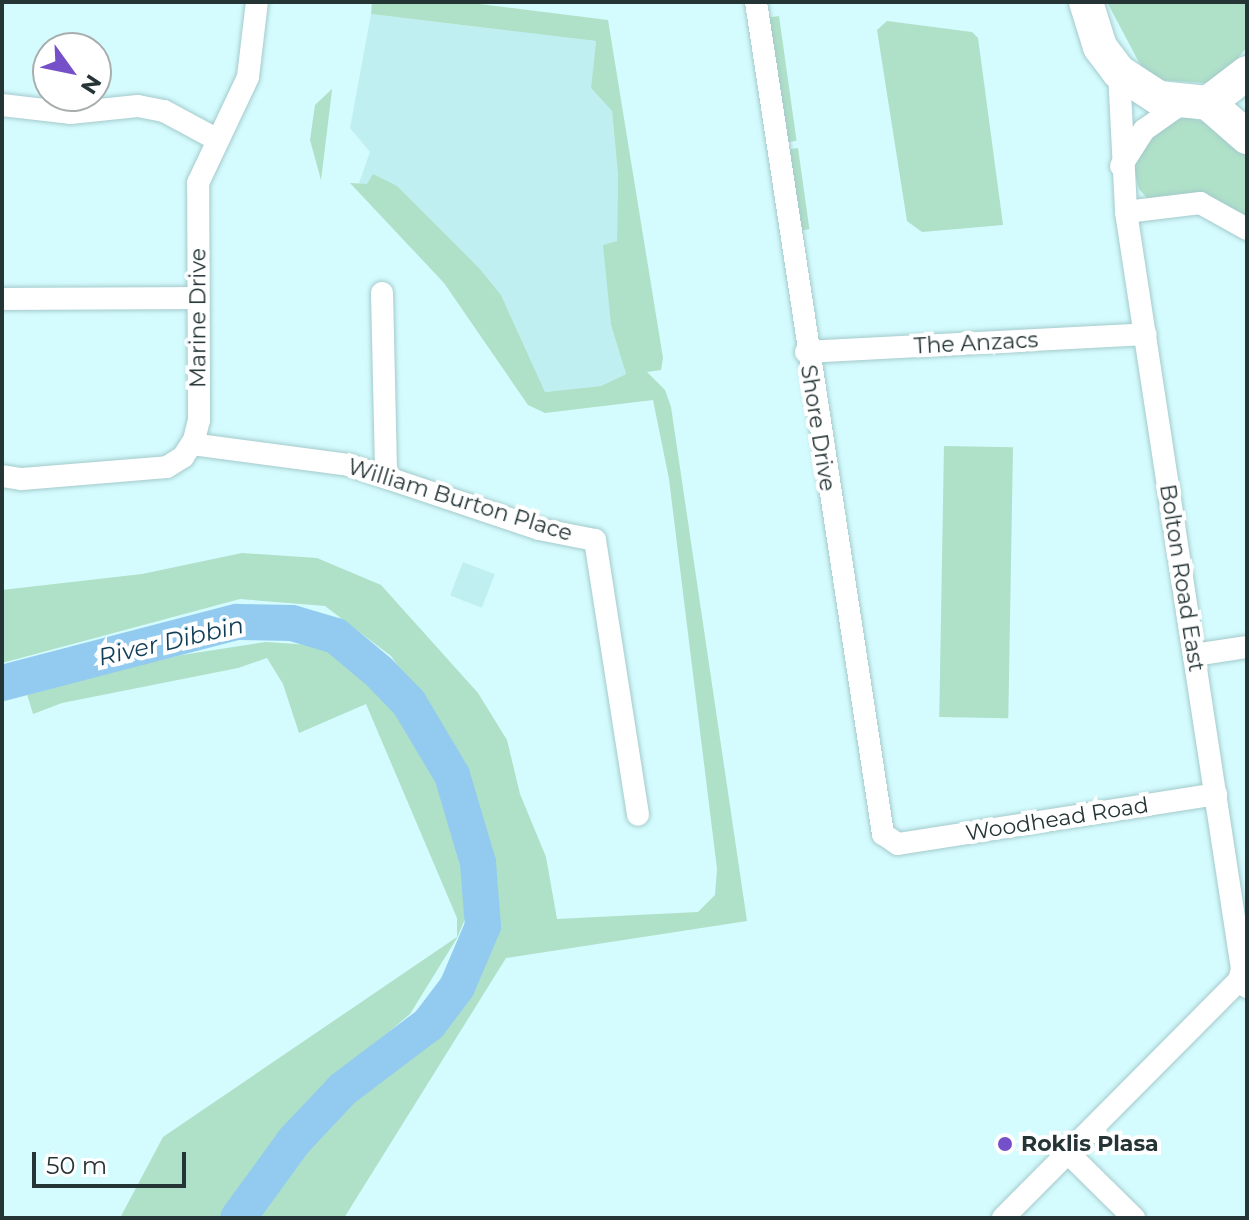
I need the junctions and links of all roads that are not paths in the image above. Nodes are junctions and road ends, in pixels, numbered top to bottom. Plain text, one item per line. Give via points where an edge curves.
1 (257, 2) edge
2 (756, 2) edge
3 (1086, 2) edge
4 (1119, 72) junction
5 (1247, 73) edge
6 (1194, 104) junction
7 (2, 105) edge
8 (1247, 137) edge
9 (216, 139) junction
10 (1121, 166) junction
11 (1126, 212) junction
12 (1247, 229) edge
13 (382, 293) dead end
14 (198, 298) junction
15 (2, 299) edge
16 (1146, 334) junction
17 (806, 352) junction
18 (192, 444) junction
19 (2, 476) edge
20 (386, 476) junction
21 (1247, 647) edge
22 (1194, 655) junction
23 (1216, 794) junction
24 (638, 815) dead end
25 (898, 844) joint
26 (1243, 983) edge
27 (1068, 1153) junction
28 (1003, 1218) edge
29 (1134, 1218) edge

1 - 9 street, Marine Drive via 248,77
2 - 17 street, Shore Drive
3 - 4 highway via 1100,47
4 - 6 highway via 1159,98
4 - 10 street, Bolton Road East
5 - 6 highway
6 - 8 highway
6 - 10 street via 1144,130
7 - 9 street via 70,113 138,106 164,111
9 - 14 street, Marine Drive via 198,183
10 - 11 street, Bolton Road East
11 - 12 street via 1200,203
11 - 16 street, Bolton Road East
13 - 20 street
14 - 15 street
14 - 18 street, Marine Drive via 199,420
16 - 17 street, The Anzacs
16 - 22 street, Bolton Road East
17 - 25 street, Shore Drive via 883,834
18 - 19 street via 167,467 22,479
18 - 20 street, William Burton Place via 349,465
20 - 24 street, William Burton Place via 539,529 595,540
21 - 22 street
22 - 23 street, Bolton Road East
23 - 25 street, Woodhead Road
23 - 26 street, Bolton Road East
26 - 27 street
27 - 28 street
27 - 29 street

